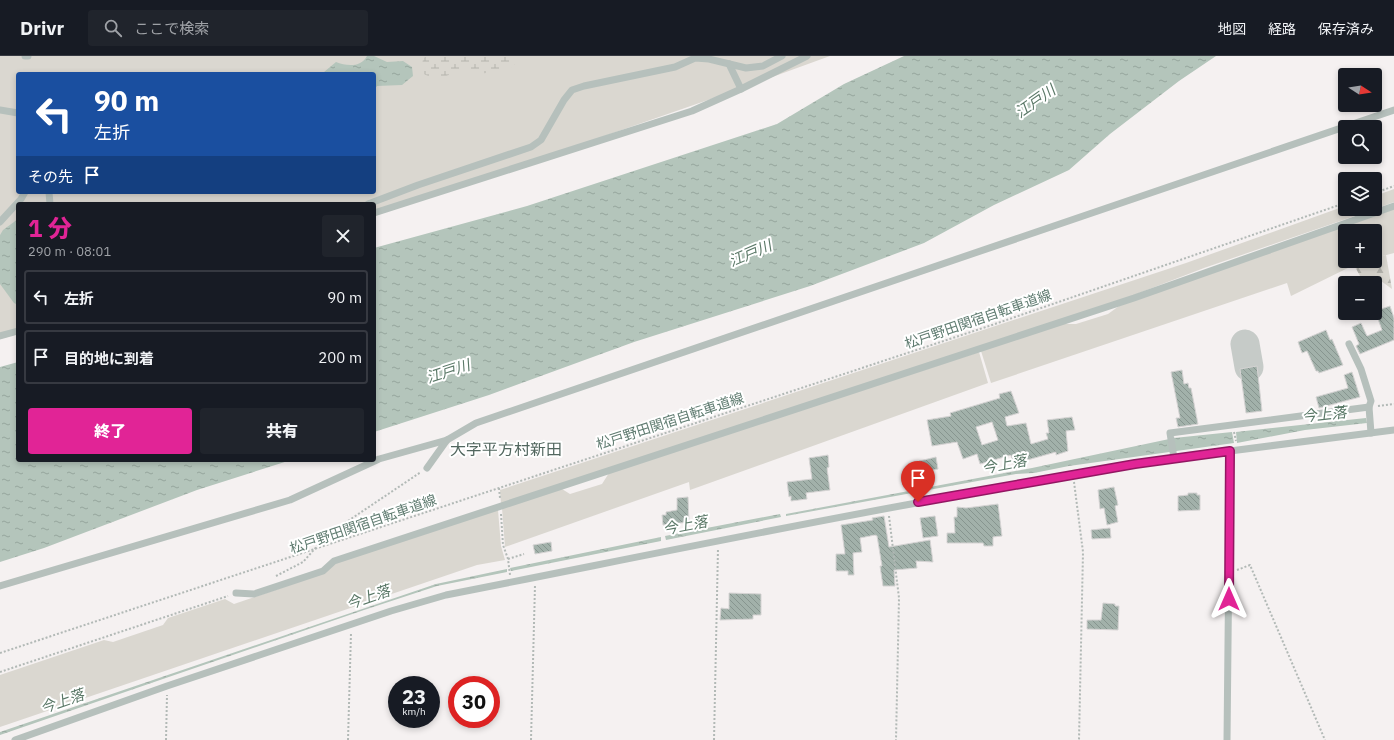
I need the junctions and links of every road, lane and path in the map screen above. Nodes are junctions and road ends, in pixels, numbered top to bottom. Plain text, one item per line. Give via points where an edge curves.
1 (25, 56) edge
2 (28, 56) edge
3 (782, 56) edge
4 (807, 56) edge
5 (693, 58) edge
6 (720, 59) edge
7 (729, 64) junction
8 (741, 89) junction
9 (0, 110) edge
10 (1394, 110) edge
11 (16, 113) edge
12 (1394, 186) edge
13 (1382, 190) edge
14 (373, 202) edge
15 (16, 205) edge
16 (1338, 205) edge
17 (1394, 206) edge
18 (376, 212) edge
19 (0, 222) edge
20 (16, 332) edge
21 (0, 336) edge
22 (1349, 344) dead end
23 (1394, 404) edge
24 (1369, 411) junction
25 (1234, 425) junction
26 (1371, 429) junction
27 (1394, 430) edge
28 (447, 440) junction
29 (1233, 451) junction
30 (1174, 457) junction
31 (376, 460) edge
32 (372, 462) edge
33 (427, 468) joint
34 (1073, 475) junction
35 (499, 488) junction
36 (500, 506) junction
37 (888, 508) junction
38 (718, 541) junction
39 (311, 552) junction
40 (524, 554) dead end
41 (508, 559) junction
42 (1229, 573) junction
43 (510, 577) dead end
44 (535, 577) junction
45 (271, 579) dead end
46 (0, 586) edge
47 (236, 593) joint
48 (351, 624) junction
49 (0, 654) edge
50 (0, 672) edge
51 (167, 686) junction
52 (15, 740) edge
53 (166, 740) edge
54 (348, 740) edge
55 (531, 740) edge
56 (714, 740) edge
57 (896, 740) edge
58 (1079, 740) edge
59 (1227, 740) edge
60 (1325, 740) edge

1 - 2 street
3 - 7 street via 763,66 746,68
4 - 8 street
5 - 6 street
5 - 14 street via 675,67 572,90 540,140 531,147
6 - 7 street
7 - 8 street
8 - 18 street via 692,111
9 - 11 street
10 - 28 street via 476,423
12 - 13 path
15 - 19 street
16 - 35 path, 松戸野田関宿自転車道線 via 985,328
17 - 36 street via 1134,298
20 - 21 street
22 - 24 street via 1361,369 1371,401
23 - 24 path
24 - 25 street
24 - 26 street
25 - 29 path
25 - 30 street via 1170,434
26 - 27 street
26 - 29 street
28 - 31 street
28 - 33 street
29 - 30 street
29 - 42 street
30 - 34 street
32 - 46 street via 290,500
33 - 39 path via 327,535
34 - 37 street
34 - 58 path via 1083,552
35 - 36 path
35 - 39 path, 松戸野田関宿自転車道線
36 - 41 path via 503,546
36 - 47 street via 334,561 323,571 254,594
37 - 38 street
37 - 57 path via 899,598
38 - 44 street
38 - 56 path
39 - 45 path via 303,562
39 - 49 path, 松戸野田関宿自転車道線
40 - 41 path
41 - 43 path
42 - 59 street
42 - 60 path via 1250,565
44 - 48 street via 440,596
44 - 55 path
47 - 50 path
48 - 51 street
48 - 54 path
51 - 52 street
51 - 53 path

